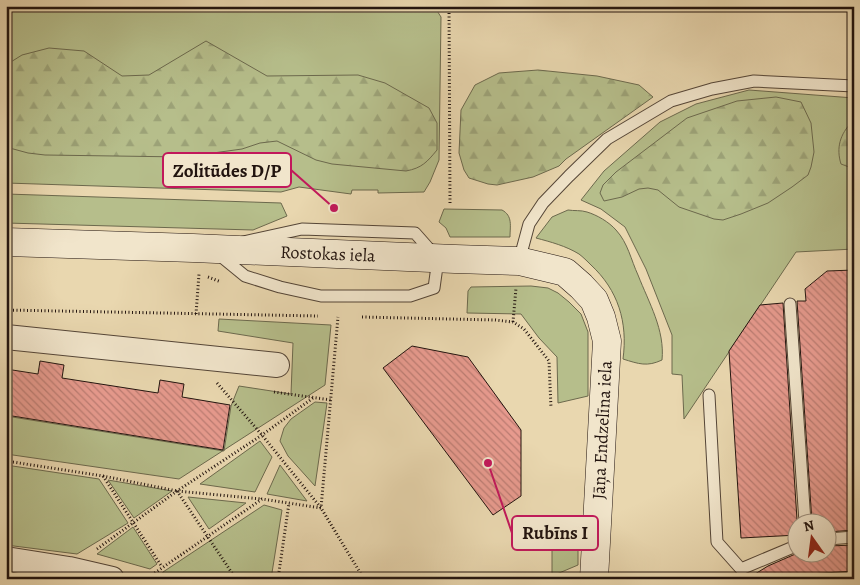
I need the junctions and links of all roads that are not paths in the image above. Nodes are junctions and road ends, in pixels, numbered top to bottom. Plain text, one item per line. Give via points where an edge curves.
1 (854, 86) edge
2 (6, 242) edge
3 (212, 249) junction
4 (438, 259) junction
5 (519, 261) junction
6 (790, 304) dead end
7 (6, 338) edge
8 (606, 341) joint
9 (277, 365) dead end
10 (709, 395) dead end
11 (804, 512) edge
12 (854, 537) edge
13 (838, 538) edge
14 (788, 549) edge
15 (6, 559) edge
16 (112, 579) edge
17 (594, 579) edge

1 - 5 lane via 754,82 712,89 671,101 607,139 562,182 529,224
2 - 3 street, Rostokas iela
3 - 4 street, Rostokas iela
3 - 4 lane via 245,276 321,296 410,296 434,288
4 - 5 street, Rostokas iela
5 - 8 street, Rostokas iela via 565,272 582,286 594,300
6 - 11 lane
7 - 9 street
8 - 17 street, Jāņa Endzelīna iela
10 - 14 lane via 716,542 741,569
12 - 13 lane
15 - 16 street

